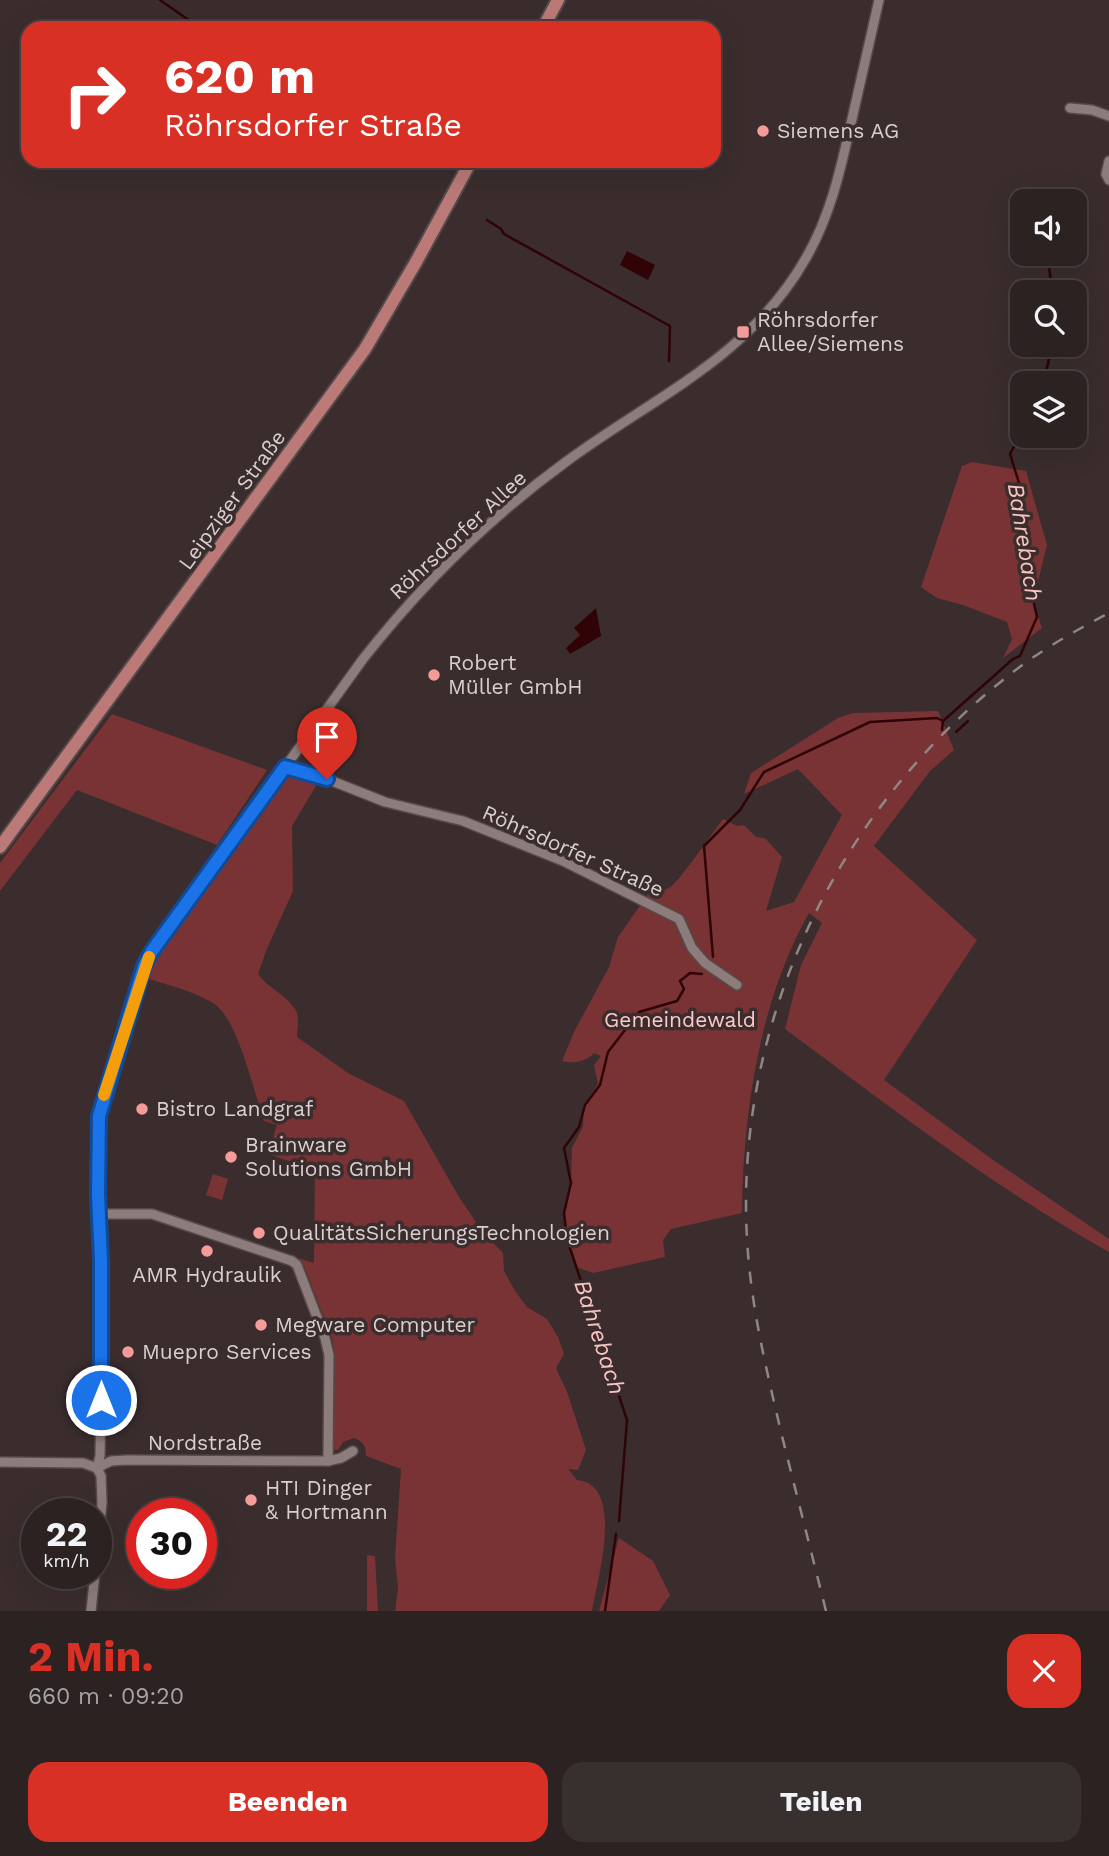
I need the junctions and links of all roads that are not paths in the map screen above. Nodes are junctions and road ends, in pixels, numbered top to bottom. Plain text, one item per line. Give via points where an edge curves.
1 (558, 0) edge
2 (879, 0) edge
3 (547, 21) edge
4 (1070, 108) dead end
5 (1109, 116) edge
6 (1109, 161) edge
7 (467, 168) edge
8 (1109, 180) edge
9 (285, 767) junction
10 (0, 847) edge
11 (737, 985) dead end
12 (99, 1214) junction
13 (353, 1451) dead end
14 (328, 1461) junction
15 (0, 1462) edge
16 (97, 1468) junction
17 (102, 1498) edge
18 (93, 1589) edge
19 (91, 1611) edge

1 - 3 main road
2 - 9 street, Röhrsdorfer Allee via 830,206 806,258 773,307 724,355 544,478 442,568 384,632
4 - 5 street
6 - 8 street
7 - 10 main road, Leipziger Straße via 359,359
9 - 11 street, Röhrsdorfer Straße via 385,802 464,821 563,860 679,919 692,948 705,963
9 - 12 street, Röhrsdorfer Allee via 144,966 102,1102
12 - 14 street via 152,1214 297,1265 329,1355
12 - 16 street, Röhrsdorfer Allee
13 - 14 street, Nordstraße
14 - 16 street, Nordstraße via 126,1460
15 - 16 street, Nordstraße via 83,1463
16 - 17 street, Röhrsdorfer Allee
18 - 19 street

